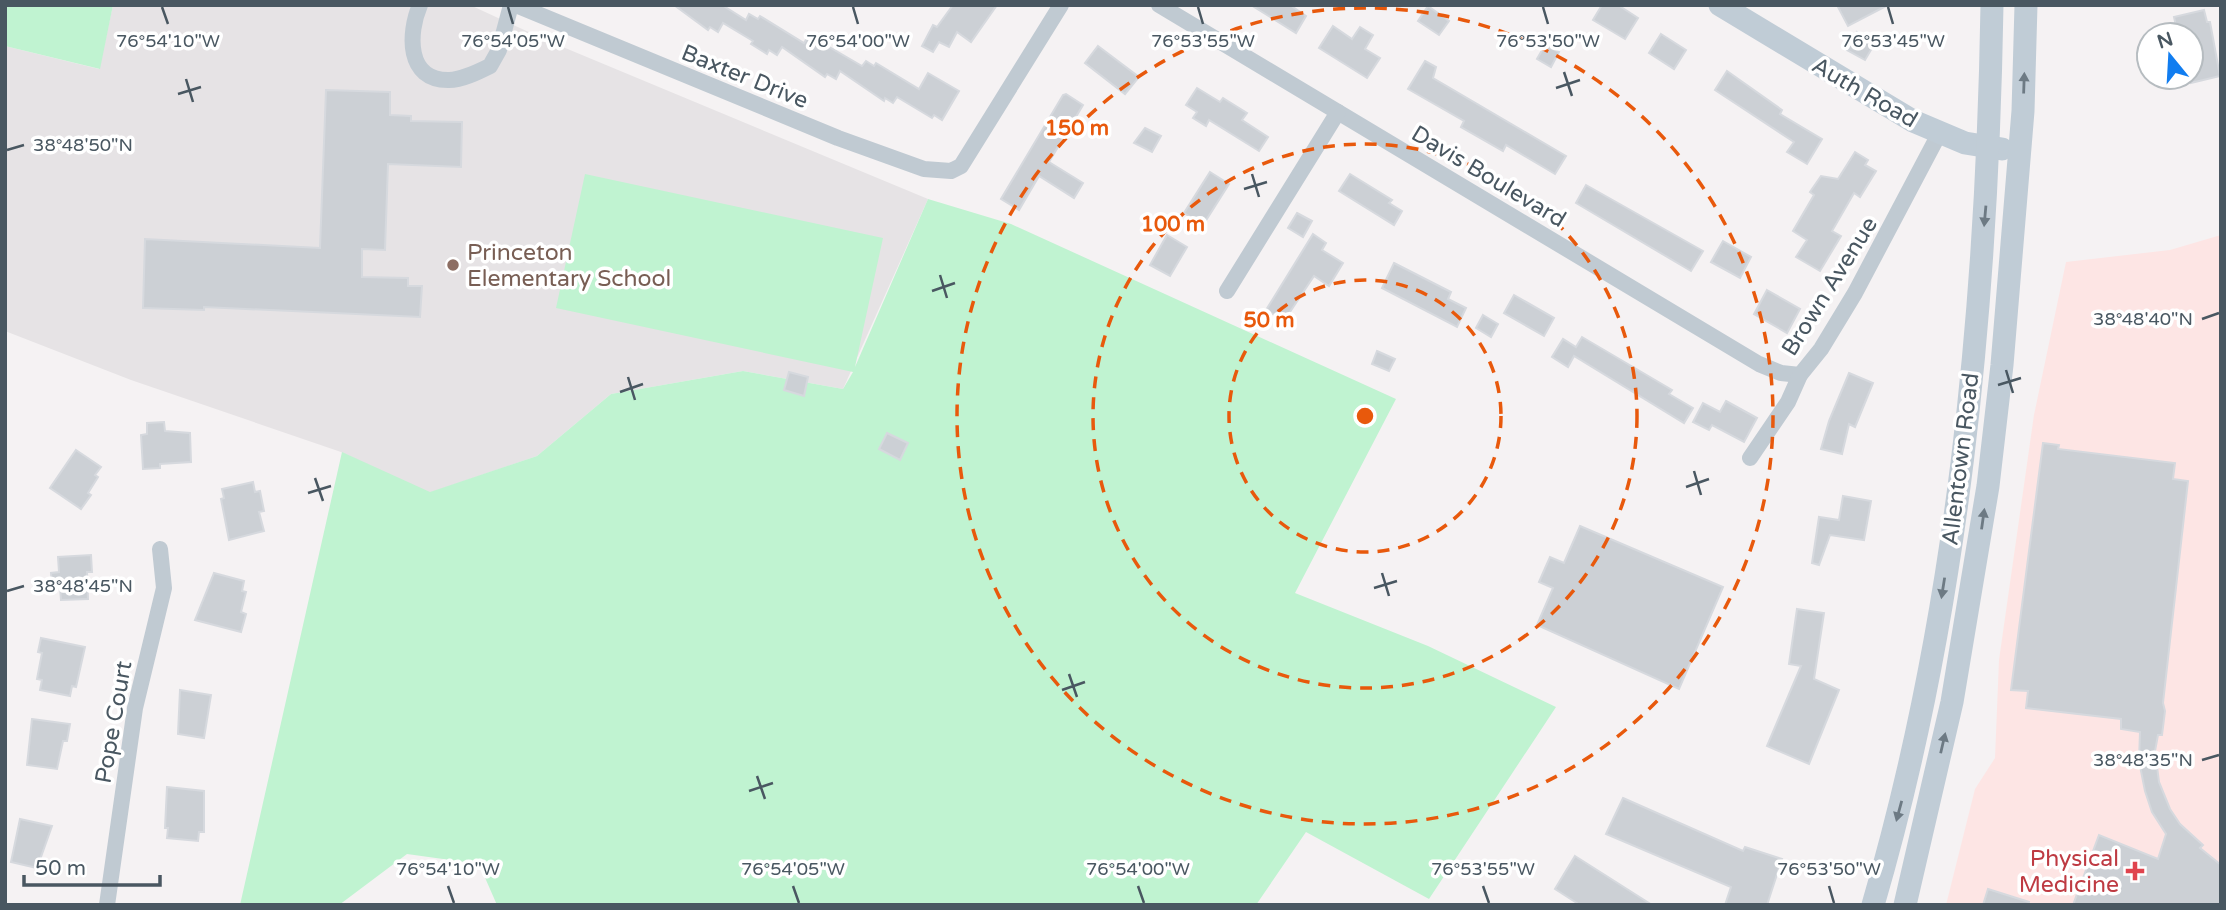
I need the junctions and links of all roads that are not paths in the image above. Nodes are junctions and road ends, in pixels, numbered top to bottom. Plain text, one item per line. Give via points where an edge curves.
1 (420, 5) edge
2 (513, 5) edge
3 (1061, 5) edge
4 (1159, 5) edge
5 (1720, 5) edge
6 (1992, 5) edge
7 (2026, 5) edge
8 (1338, 112) junction
9 (1940, 134) junction
10 (1990, 148) junction
11 (2020, 151) junction
12 (1227, 291) dead end
13 (1800, 376) junction
14 (1749, 458) dead end
15 (160, 548) dead end
16 (107, 905) edge
17 (1873, 905) edge
18 (1905, 905) edge

1 - 2 street via 411,27 411,49 418,65 432,77 449,80 490,66
2 - 3 street, Baxter Drive via 838,138 924,169 951,171 961,166
4 - 8 street, Davis Boulevard
5 - 9 main road, Auth Road
6 - 10 main road, Allentown Road
11 -> 7 main road, Allentown Road
8 - 12 street
8 - 13 street, Davis Boulevard via 1759,364
9 - 10 main road, Auth Road
9 - 13 street, Brown Avenue via 1879,253
10 - 11 main road, Auth Road
10 -> 17 main road, Allentown Road via 1972,363 1937,629 1906,784
18 -> 11 main road, Allentown Road via 1952,702 1979,549 2002,365
13 - 14 street, Brown Avenue via 1788,402
15 - 16 street, Pope Court via 164,588 135,708

